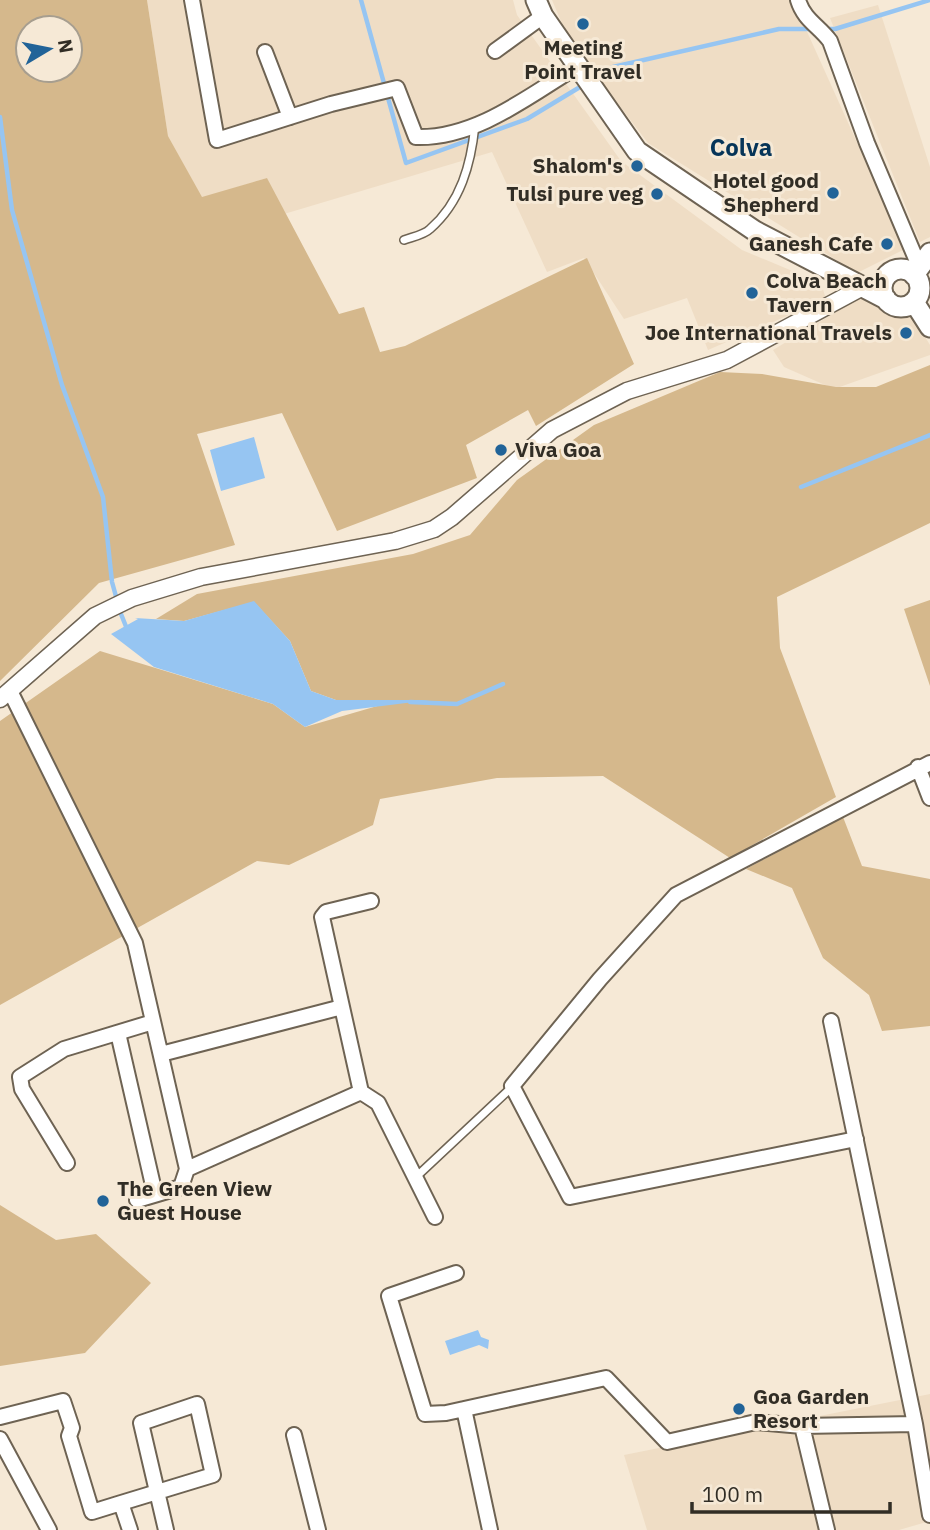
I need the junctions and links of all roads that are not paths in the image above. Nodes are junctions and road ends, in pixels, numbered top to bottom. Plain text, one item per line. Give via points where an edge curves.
1 (192, 0) edge
2 (798, 0) edge
3 (540, 8) edge
4 (495, 51) dead end
5 (265, 52) dead end
6 (578, 66) junction
7 (290, 117) junction
8 (475, 124) junction
9 (404, 240) dead end
10 (921, 265) edge
11 (885, 278) junction
12 (861, 288) junction
13 (886, 299) junction
14 (914, 302) junction
15 (930, 327) edge
16 (5, 696) edge
17 (924, 765) edge
18 (930, 797) edge
19 (371, 901) dead end
20 (342, 1007) junction
21 (831, 1021) dead end
22 (153, 1022) junction
23 (118, 1033) junction
24 (161, 1054) junction
25 (512, 1086) junction
26 (361, 1092) junction
27 (856, 1139) junction
28 (67, 1163) dead end
29 (187, 1169) junction
30 (415, 1178) junction
31 (155, 1194) junction
32 (137, 1200) dead end
33 (435, 1217) dead end
34 (456, 1273) dead end
35 (464, 1409) junction
36 (0, 1417) edge
37 (915, 1424) junction
38 (802, 1426) junction
39 (294, 1435) dead end
40 (0, 1439) edge
41 (157, 1491) junction
42 (121, 1503) junction
43 (930, 1514) edge
44 (49, 1530) edge
45 (130, 1530) edge
46 (166, 1530) edge
47 (318, 1530) edge
48 (490, 1530) edge
49 (827, 1530) edge

1 - 7 street via 217,140
2 - 10 street via 808,21 830,41 867,143
3 - 4 street
3 - 6 main road
5 - 7 street
6 - 8 street via 492,119
6 - 12 main road via 636,151 755,231
7 - 8 street via 397,88 416,136 431,137
8 - 9 lane via 472,159 461,188 429,231
10 - 11 main road via 899,269
10 - 14 main road via 920,291
11 - 12 main road
11 - 13 main road
12 - 13 main road
12 - 16 street via 727,360 627,391 552,430 434,529 396,541 201,578 132,598 95,616
13 - 14 main road via 903,307
14 - 15 main road
16 - 22 street via 135,943
17 - 18 street
17 - 25 street via 676,895
19 - 20 street via 326,912 322,917
20 - 24 street
20 - 26 street
21 - 27 street
22 - 23 street
22 - 24 street
23 - 28 street via 64,1049 20,1077 22,1089
23 - 31 street
24 - 29 street
25 - 27 street via 570,1197
25 - 30 lane
26 - 29 street
26 - 30 street via 378,1103
27 - 37 street
29 - 31 street via 181,1187
30 - 33 street
31 - 32 street
34 - 35 street via 389,1296 425,1414
35 - 38 street via 606,1378 667,1441 756,1422
35 - 48 street
36 - 42 street via 63,1401 92,1512
37 - 38 street
37 - 43 street
38 - 49 street
39 - 47 street
40 - 44 street
41 - 41 street via 213,1475 197,1404 141,1423
41 - 42 street
41 - 46 street
42 - 45 street

